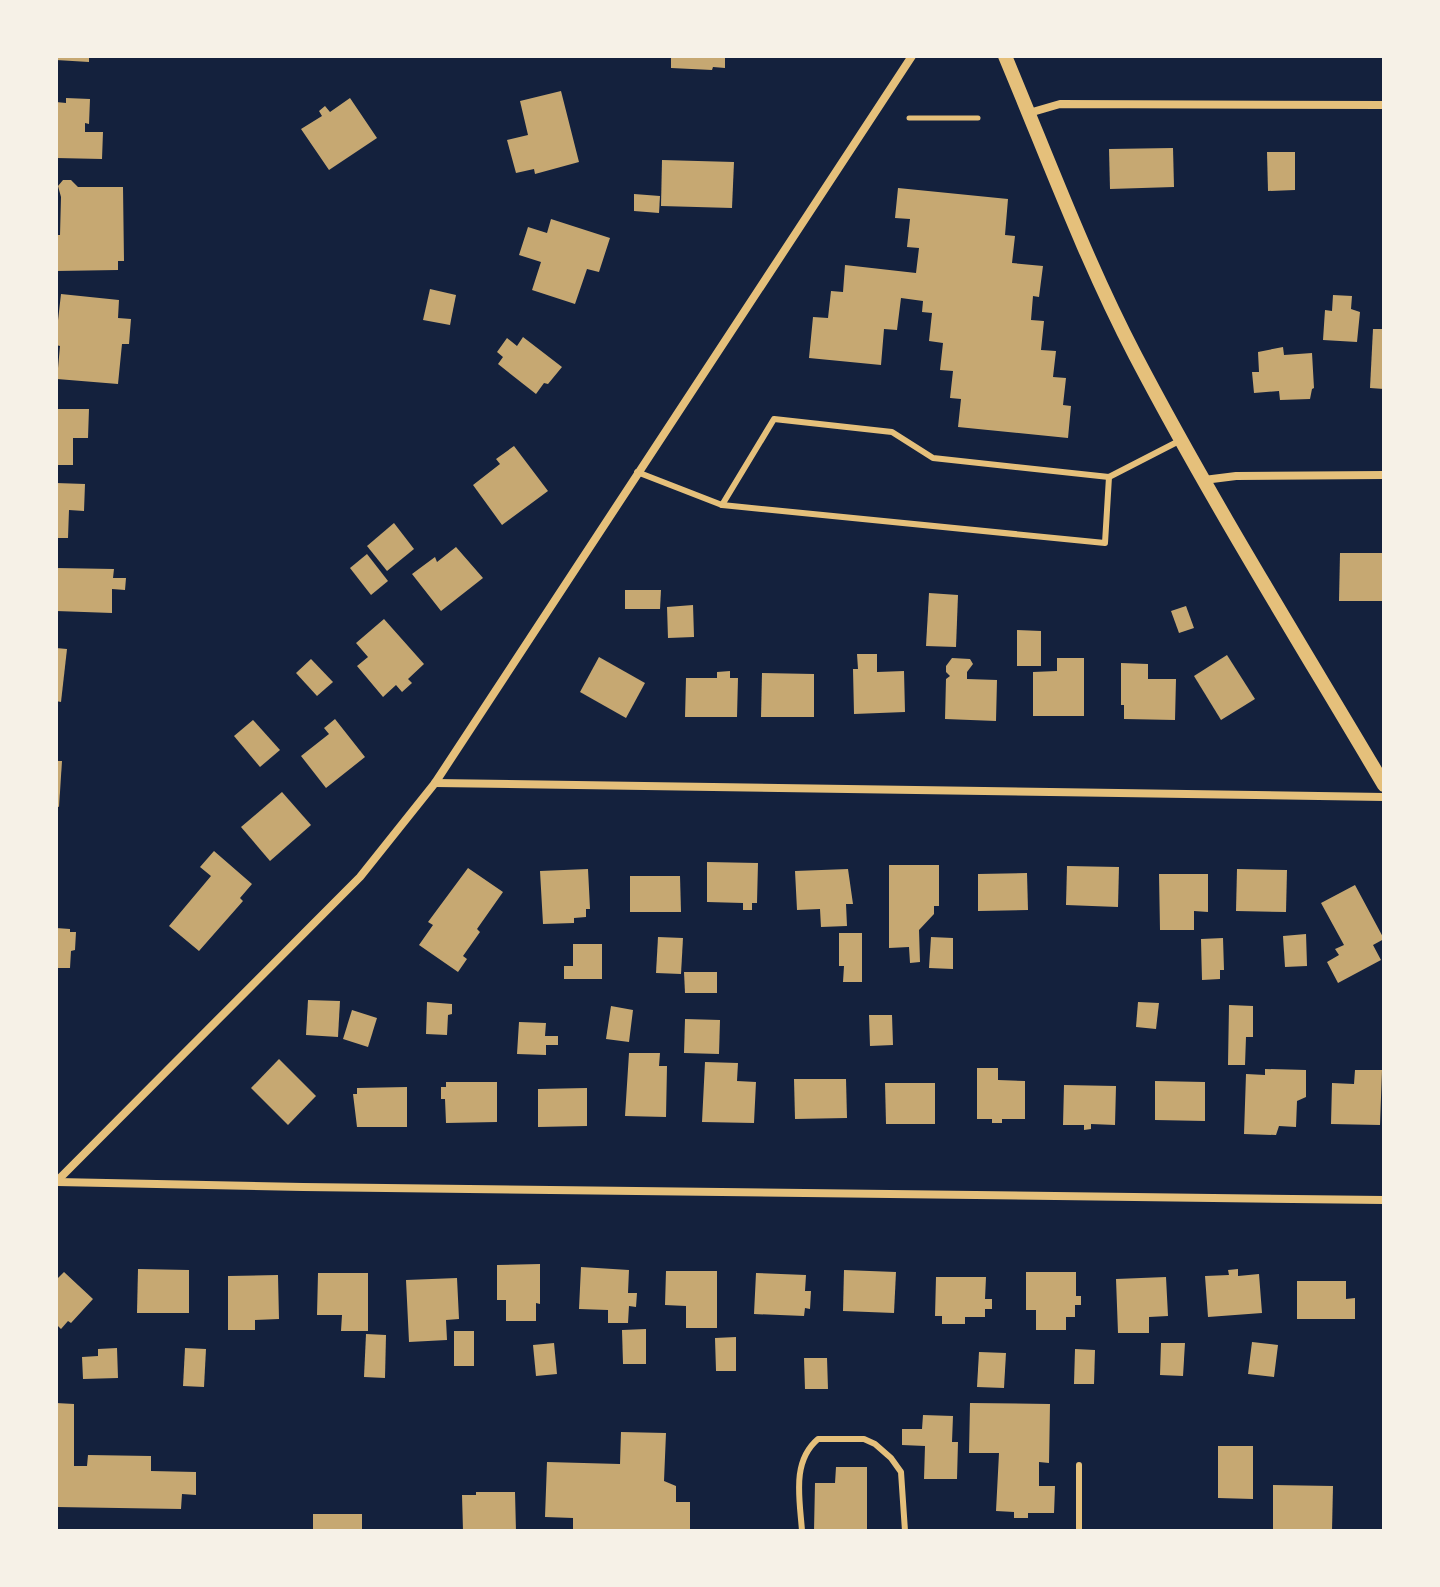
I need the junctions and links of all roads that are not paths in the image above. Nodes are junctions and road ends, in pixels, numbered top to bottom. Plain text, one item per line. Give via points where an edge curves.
1 (912, 56) edge
2 (1005, 56) edge
3 (1384, 105) edge
4 (1029, 113) junction
5 (1181, 440) junction
6 (637, 472) junction
7 (1384, 475) edge
8 (1109, 477) junction
9 (1204, 480) junction
10 (722, 505) junction
11 (435, 783) junction
12 (1384, 785) edge
13 (1384, 797) edge
14 (56, 1182) edge
15 (1384, 1200) edge
16 (1079, 1465) dead end
17 (802, 1531) edge
18 (905, 1531) edge
19 (1079, 1531) edge

1 - 6 street
2 - 4 street
3 - 4 street via 1060,104
4 - 5 street via 1091,263
5 - 8 lane
5 - 9 street
6 - 10 lane
6 - 11 street
7 - 9 street
8 - 10 lane via 933,458 892,432 774,419
8 - 10 lane via 1105,543
9 - 12 street
11 - 13 street
11 - 14 street via 360,877
14 - 15 street
16 - 19 lane
17 - 18 lane via 799,1487 809,1446 818,1439 864,1439 901,1472

